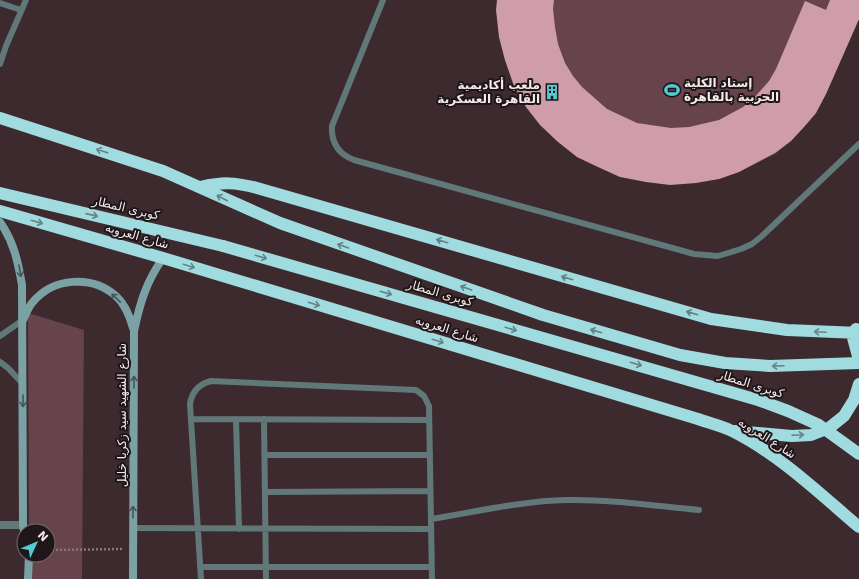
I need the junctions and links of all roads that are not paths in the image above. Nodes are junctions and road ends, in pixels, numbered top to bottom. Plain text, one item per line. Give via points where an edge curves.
1 (26, 0) edge
2 (383, 0) edge
3 (0, 3) edge
4 (21, 10) junction
5 (0, 64) edge
6 (0, 118) edge
7 (859, 144) edge
8 (200, 187) junction
9 (0, 193) edge
10 (0, 211) edge
11 (0, 222) edge
12 (163, 258) junction
13 (23, 320) junction
14 (857, 330) edge
15 (134, 331) junction
16 (0, 336) edge
17 (0, 362) edge
18 (859, 362) edge
19 (23, 384) junction
20 (859, 384) edge
21 (191, 419) junction
22 (236, 419) junction
23 (264, 419) junction
24 (430, 420) junction
25 (732, 431) junction
26 (859, 454) edge
27 (265, 455) junction
28 (430, 456) junction
29 (430, 491) junction
30 (265, 492) junction
31 (699, 510) dead end
32 (431, 519) junction
33 (24, 523) edge
34 (0, 525) edge
35 (16, 527) edge
36 (859, 527) edge
37 (133, 528) junction
38 (198, 529) junction
39 (239, 529) junction
40 (266, 529) junction
41 (431, 530) junction
42 (29, 563) edge
43 (200, 567) junction
44 (266, 567) junction
45 (431, 567) junction
46 (28, 579) edge
47 (133, 579) edge
48 (201, 579) edge
49 (266, 579) edge
50 (432, 579) edge

1 - 4 lane
2 - 7 lane via 332,126 336,147 354,160 694,254 718,256 742,250 762,236
3 - 4 lane
4 - 5 lane
8 -> 6 highway via 163,171
14 -> 8 highway via 787,330 711,319 238,183
18 -> 8 highway, كوبرى المطار via 770,366 725,363 680,355 543,315 280,223
9 -> 26 highway, كوبرى المطار, bridge via 224,246 758,400 820,425
10 -> 12 highway, شارع العروبه
11 -> 13 street via 13,245 18,262 22,285
12 - 15 street, شارع الشهيد سيد زكريا خليل via 143,294
12 -> 25 highway, شارع العروبه
15 -> 13 street via 129,313 117,297 101,286 83,281 63,282 46,290 32,303
13 - 16 lane
13 - 19 street
14 - 18 highway
37 -> 15 street, شارع الشهيد سيد زكريا خليل
17 - 19 lane
19 -> 33 street
25 -> 20 highway via 811,435 829,428 844,416 854,400
21 - 22 lane
21 - 24 lane via 190,404 194,391 211,381 416,390 428,401
21 - 38 lane
22 - 23 lane
22 - 39 lane
23 - 24 lane
23 - 27 lane
24 - 28 lane
25 - 36 highway, شارع العروبه via 766,450
27 - 28 lane
27 - 30 lane
28 - 29 lane
29 - 30 lane
29 - 32 lane
30 - 40 lane
31 - 32 lane via 566,500
32 - 41 lane
34 - 35 street
37 - 38 lane
37 - 47 street, شارع الشهيد سيد زكريا خليل
38 - 39 lane
38 - 43 lane
39 - 40 lane
40 - 41 lane
40 - 44 lane
41 - 45 lane
42 - 46 street
43 - 44 lane
43 - 48 lane
44 - 45 lane
44 - 49 lane
45 - 50 lane

